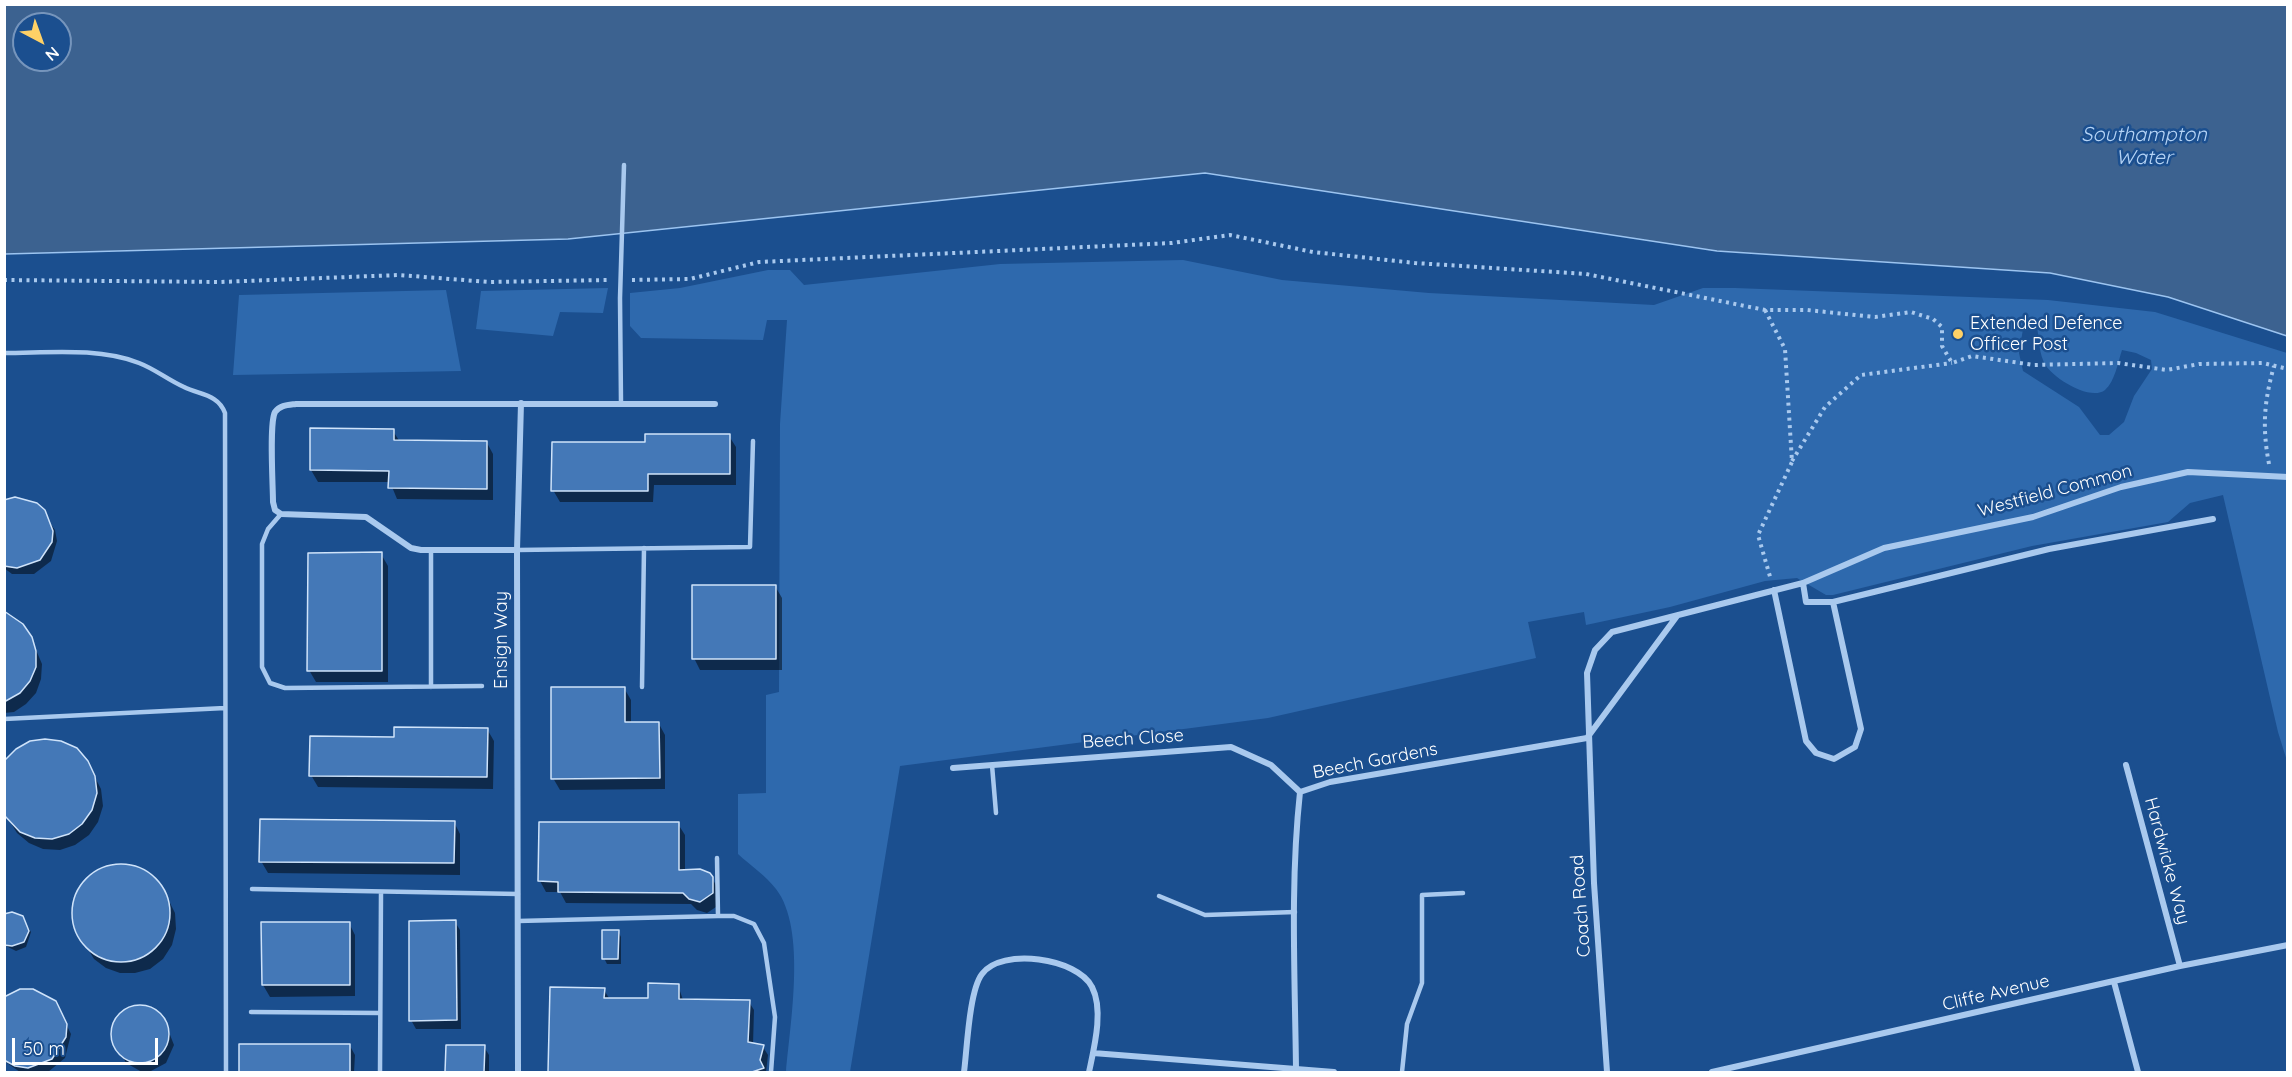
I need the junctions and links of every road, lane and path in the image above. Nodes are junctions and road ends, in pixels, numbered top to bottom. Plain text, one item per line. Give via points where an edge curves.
1 (624, 165) dead end
2 (4, 280) edge
3 (619, 280) dead end
4 (631, 280) dead end
5 (1765, 310) junction
6 (4, 353) edge
7 (1952, 363) junction
8 (2274, 366) junction
9 (2288, 369) edge
10 (521, 403) junction
11 (621, 404) junction
12 (715, 404) dead end
13 (753, 441) dead end
14 (1792, 462) junction
15 (2271, 477) junction
16 (2288, 477) edge
17 (281, 514) junction
18 (2213, 519) dead end
19 (644, 548) junction
20 (431, 550) junction
21 (517, 550) junction
22 (1803, 583) junction
23 (1774, 590) junction
24 (1833, 602) junction
25 (1678, 615) junction
26 (1612, 632) joint
27 (482, 686) dead end
28 (431, 687) junction
29 (642, 687) dead end
30 (225, 708) junction
31 (4, 719) edge
32 (1587, 738) junction
33 (992, 765) junction
34 (2126, 765) dead end
35 (953, 768) dead end
36 (1300, 792) junction
37 (996, 813) dead end
38 (717, 858) dead end
39 (252, 890) dead end
40 (381, 893) junction
41 (1463, 893) dead end
42 (518, 894) junction
43 (1160, 897) dead end
44 (1295, 912) junction
45 (718, 916) junction
46 (518, 921) junction
47 (2288, 945) edge
48 (2180, 966) junction
49 (2114, 982) junction
50 (251, 1012) dead end
51 (380, 1013) junction
52 (1093, 1053) junction
53 (1296, 1069) junction
54 (226, 1072) edge
55 (380, 1072) edge
56 (518, 1072) edge
57 (771, 1072) edge
58 (964, 1072) edge
59 (1089, 1072) edge
60 (1334, 1072) edge
61 (1402, 1072) edge
62 (1607, 1072) edge
63 (1712, 1072) edge
64 (2138, 1072) edge

1 - 11 lane
2 - 3 path via 220,282 399,274 489,282
4 - 5 path via 690,279 759,262 1172,243 1230,235 1313,252 1404,262 1586,274
5 - 7 path via 1875,317 1911,312 1933,319 1942,327 1942,346
5 - 14 path via 1785,350
6 - 30 lane via 91,354 126,359 212,397 222,406 226,422
7 - 8 path via 1972,356 2034,365 2118,363 2167,370 2199,364
7 - 14 path via 1861,375 1825,407
8 - 9 path
8 - 15 path via 2266,392 2263,430
10 - 11 street
10 - 17 street via 282,406 275,412 272,427 273,502
10 - 21 street, Ensign Way
11 - 12 street
13 - 19 lane via 750,547
14 - 23 path via 1758,535
15 - 16 street, Westfield Common
15 - 22 street, Westfield Common via 2188,472 2121,487 2032,517 1884,548
17 - 20 street via 366,517 411,548
17 - 28 lane via 262,544 262,667 270,683 285,688
18 - 24 street via 2049,549
19 - 21 lane
19 - 29 lane
20 - 21 street
20 - 28 lane
21 - 42 street, Ensign Way
22 - 23 street, Westfield Common
22 - 24 street via 1806,602
23 - 24 street via 1806,741 1816,753 1834,759 1855,747 1861,729
23 - 25 street, Westfield Common
25 - 26 street, Westfield Common
25 - 32 street
26 - 32 street, Coach Road via 1595,650 1587,673
27 - 28 lane
30 - 31 lane
30 - 54 lane
32 - 36 street, Beech Gardens via 1330,782
32 - 62 street, Coach Road
33 - 35 street, Beech Close
33 - 36 street, Beech Close via 1231,747 1271,765
33 - 37 lane
34 - 48 street, Hardwicke Way
36 - 44 street, Beech Gardens
38 - 45 lane
39 - 40 lane
40 - 42 lane
40 - 51 lane
41 - 61 lane via 1422,895 1422,983 1407,1024
42 - 46 street, Ensign Way
43 - 44 lane via 1205,915
44 - 53 street, Beech Gardens
45 - 46 lane
45 - 57 lane via 735,916 754,924 764,943 776,1017
46 - 56 street, Ensign Way
47 - 48 street, Cliffe Avenue
48 - 49 street, Cliffe Avenue
49 - 63 street, Cliffe Avenue
49 - 64 street
50 - 51 lane
51 - 55 lane
52 - 53 street
52 - 58 street via 1096,999 1088,980 1066,965 1001,961 985,970 975,988
52 - 59 street
53 - 60 street

